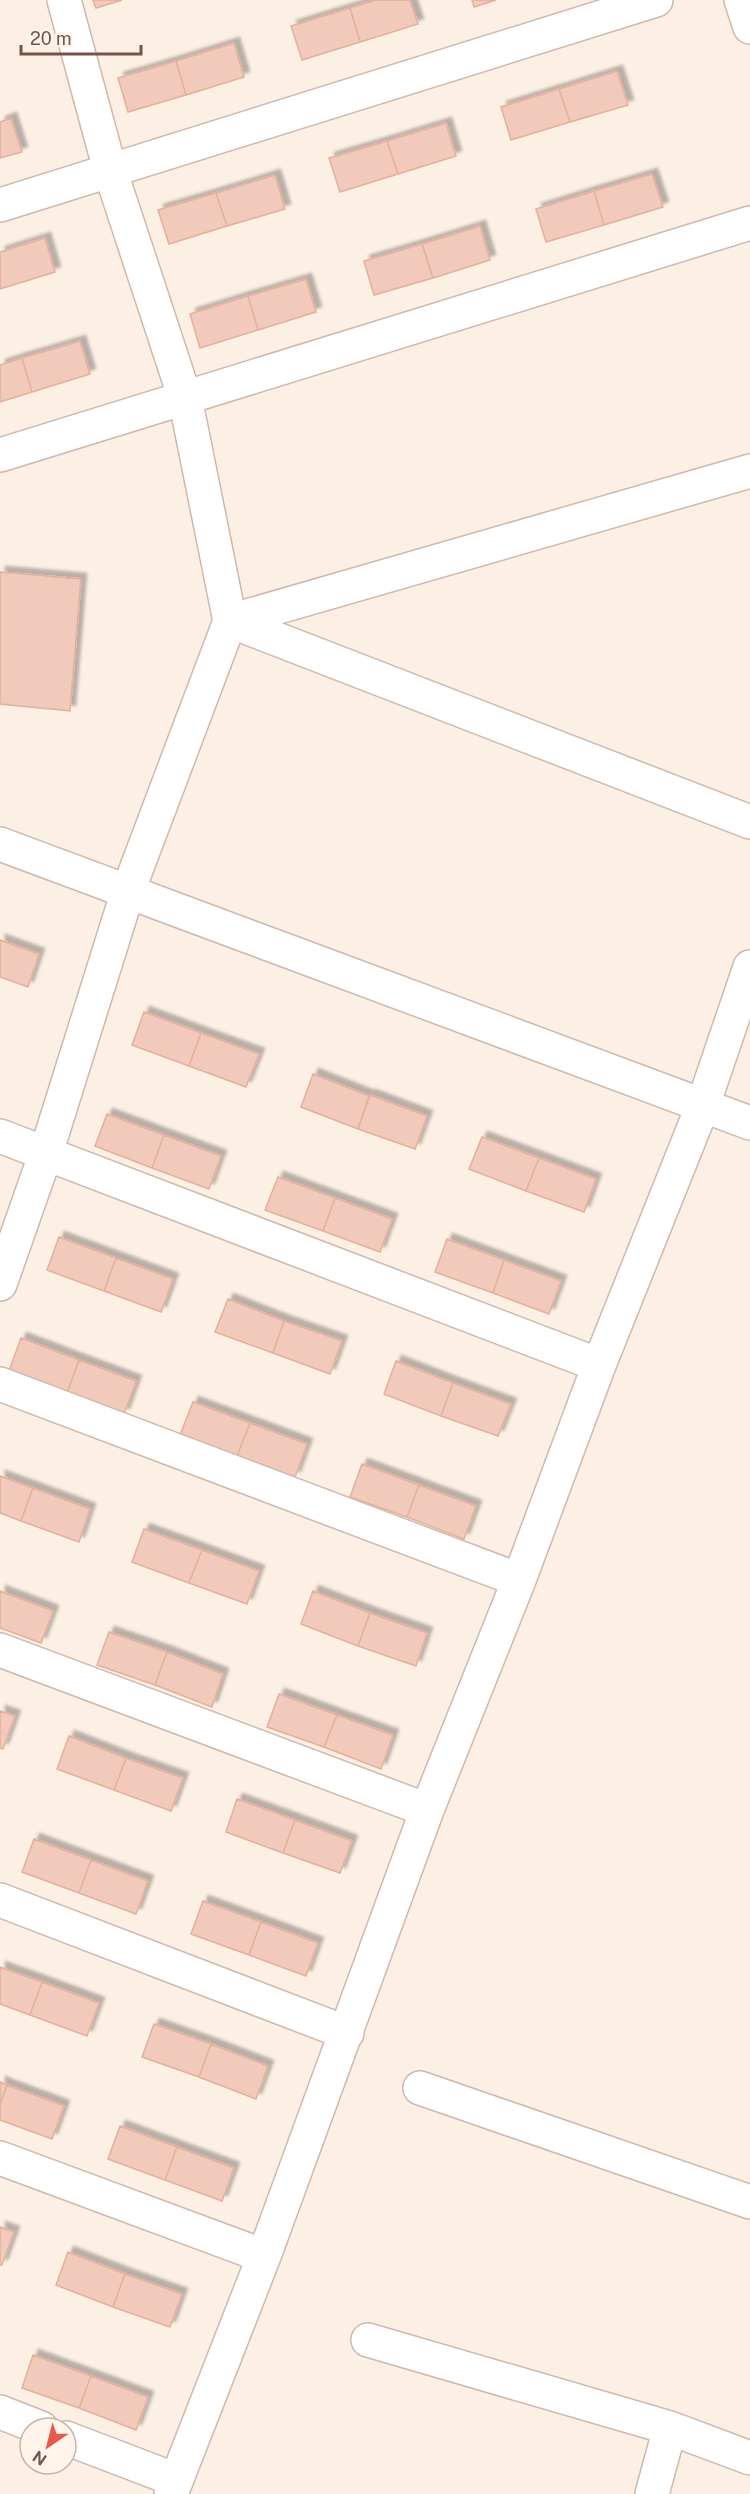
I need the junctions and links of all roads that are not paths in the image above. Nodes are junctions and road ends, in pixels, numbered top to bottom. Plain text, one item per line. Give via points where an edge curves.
1 (64, 0) edge
2 (656, 0) edge
3 (741, 0) edge
4 (750, 27) edge
5 (110, 171) junction
6 (0, 205) edge
7 (750, 223) edge
8 (185, 398) junction
9 (0, 455) edge
10 (750, 471) edge
11 (230, 621) junction
12 (750, 822) edge
13 (0, 844) edge
14 (128, 891) junction
15 (750, 967) edge
16 (703, 1105) junction
17 (750, 1123) edge
18 (0, 1136) edge
19 (46, 1153) junction
20 (0, 1284) edge
21 (599, 1365) junction
22 (0, 1384) edge
23 (519, 1580) junction
24 (0, 1650) edge
25 (427, 1810) junction
26 (0, 1900) edge
27 (347, 2032) junction
28 (420, 2088) dead end
29 (0, 2158) edge
30 (750, 2202) edge
31 (264, 2256) junction
32 (368, 2340) dead end
33 (0, 2412) edge
34 (18, 2419) edge
35 (670, 2428) junction
36 (78, 2443) edge
37 (750, 2458) edge
38 (174, 2487) edge
39 (652, 2494) edge

1 - 5 street
2 - 5 street
3 - 4 street
5 - 6 street
5 - 8 street
7 - 8 street
8 - 9 street
8 - 11 street
10 - 11 street
11 - 12 street
11 - 14 street
13 - 14 street
14 - 16 street
14 - 19 street
15 - 16 street
16 - 17 street
16 - 21 street
18 - 19 street
19 - 20 street
19 - 21 street
21 - 23 street
22 - 23 street
23 - 25 street
24 - 25 street
25 - 27 street
26 - 27 street
27 - 31 street
28 - 30 street
29 - 31 street
31 - 38 street
32 - 35 street
33 - 34 street
35 - 37 street
35 - 39 street
36 - 38 street

